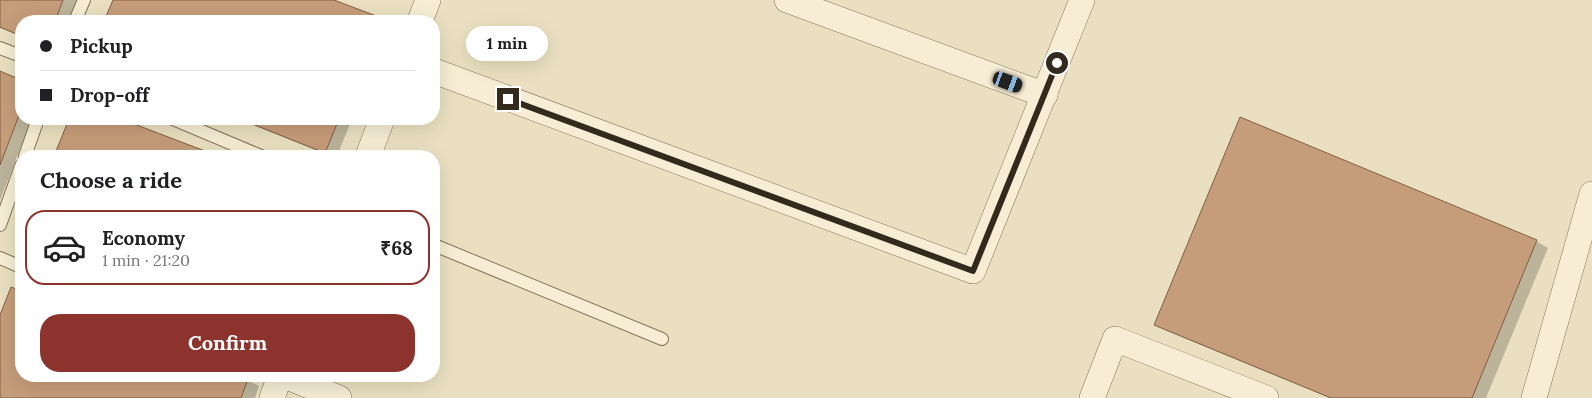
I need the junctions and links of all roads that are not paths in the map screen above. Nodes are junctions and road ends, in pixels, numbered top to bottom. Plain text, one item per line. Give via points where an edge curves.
1 (84, 0) edge
2 (787, 0) edge
3 (1082, 0) edge
4 (78, 15) edge
5 (0, 48) edge
6 (15, 54) edge
7 (440, 73) edge
8 (1045, 95) junction
9 (36, 125) edge
10 (186, 125) edge
11 (380, 125) edge
12 (27, 150) edge
13 (247, 150) edge
14 (370, 150) edge
15 (15, 183) edge
16 (1592, 194) edge
17 (0, 225) edge
18 (440, 247) edge
19 (0, 258) edge
20 (15, 264) edge
21 (662, 339) dead end
22 (278, 382) edge
23 (300, 382) edge
24 (272, 398) edge
25 (339, 398) edge
26 (1092, 398) edge
27 (1266, 398) edge
28 (1534, 398) edge

1 - 4 lane
2 - 8 street
3 - 8 street
5 - 6 lane
7 - 8 street via 973,271
9 - 12 lane
10 - 13 lane
11 - 14 street
15 - 17 lane
16 - 28 street
18 - 21 lane
19 - 20 lane
22 - 24 street
23 - 25 street
26 - 27 street via 1115,339

